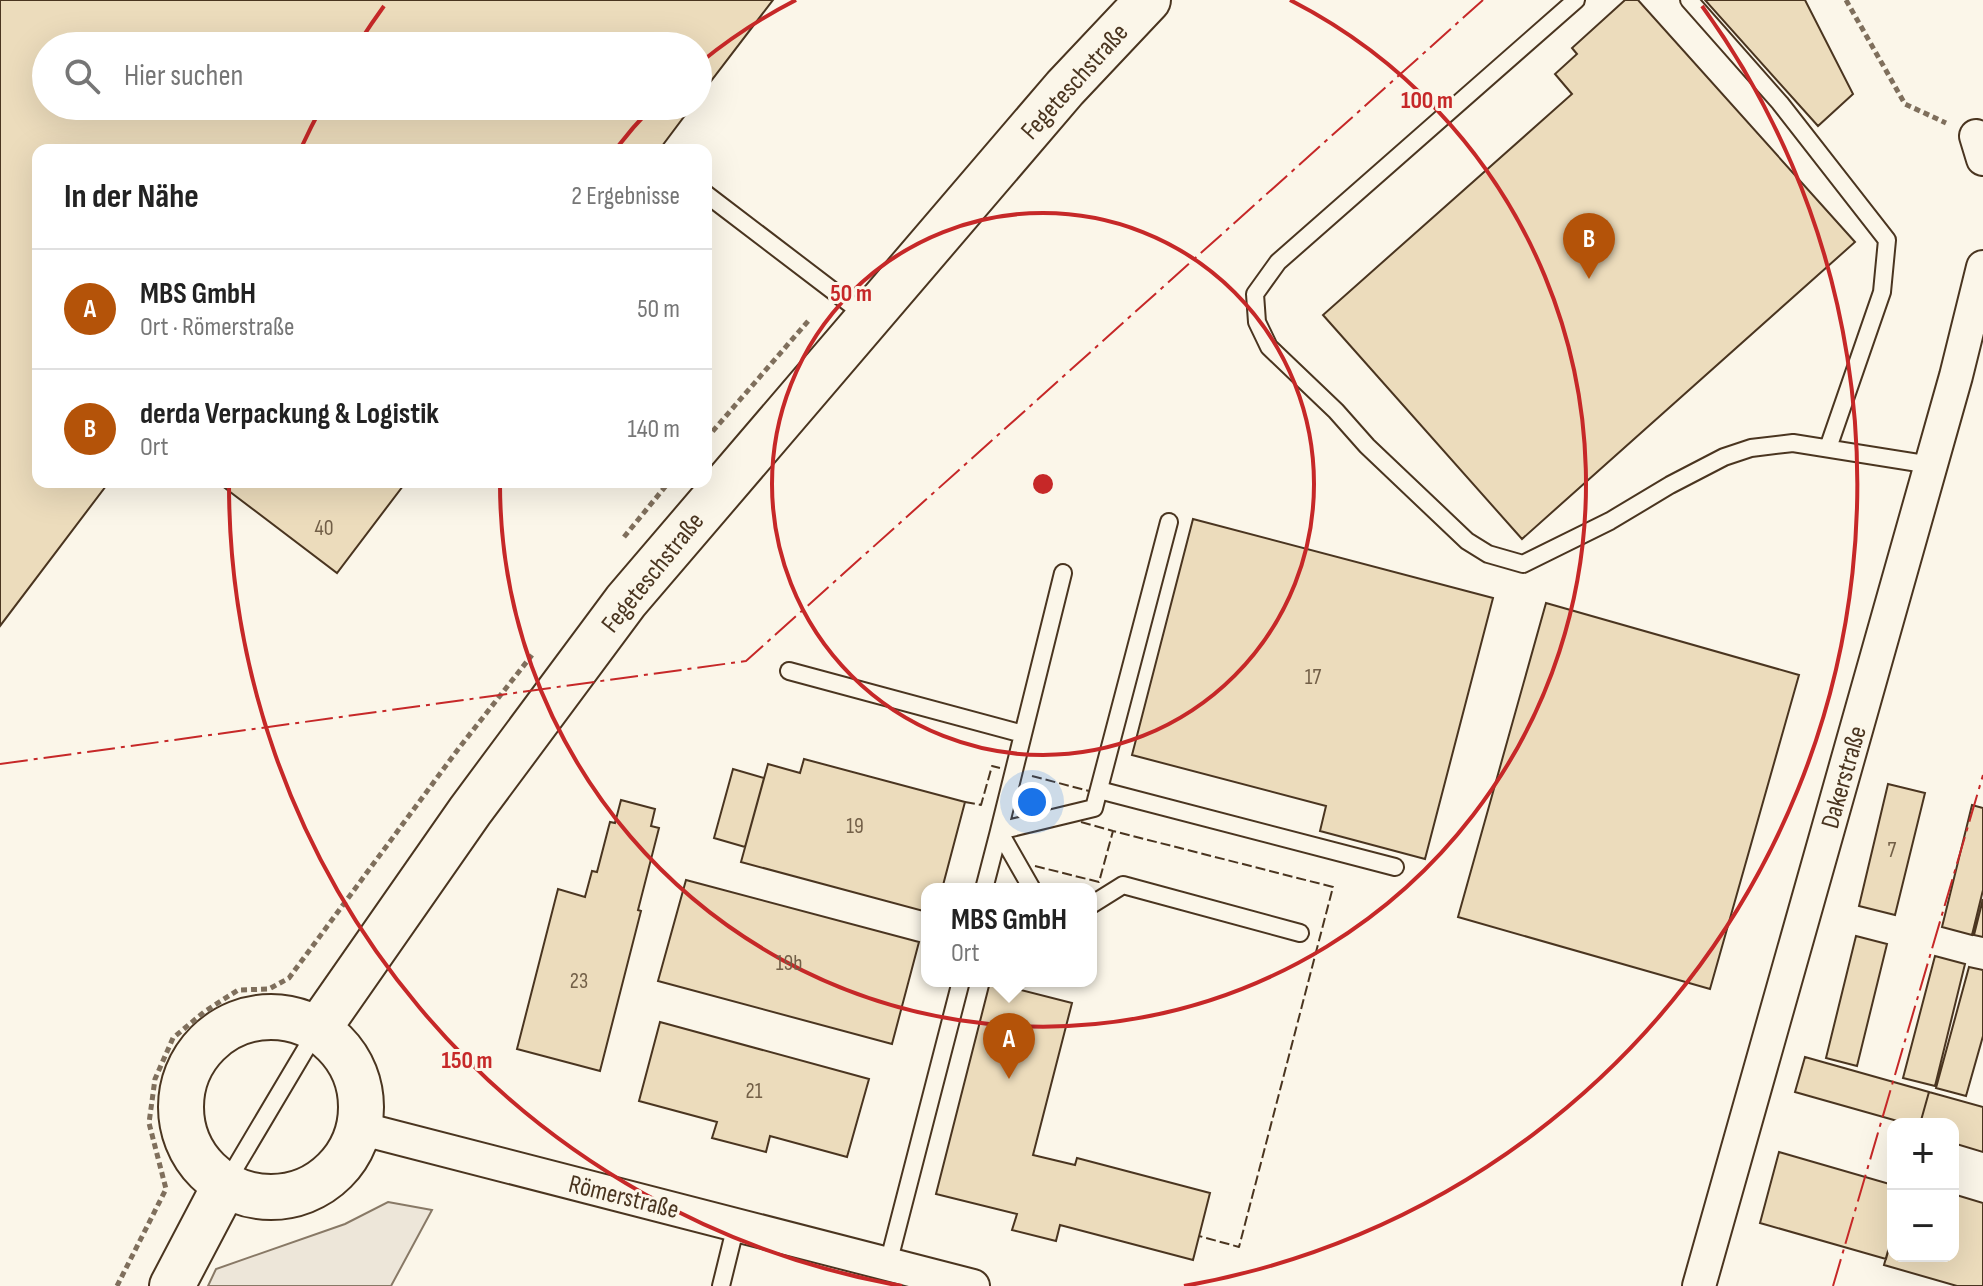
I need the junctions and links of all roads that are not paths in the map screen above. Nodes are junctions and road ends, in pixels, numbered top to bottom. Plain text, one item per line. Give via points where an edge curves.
1 (1148, 0) edge
2 (1576, 0) edge
3 (1689, 0) edge
4 (712, 199) edge
5 (1983, 267) edge
6 (1978, 307) edge
7 (867, 317) junction
8 (1828, 448) junction
9 (1931, 465) junction
10 (1169, 522) dead end
11 (1063, 573) dead end
12 (789, 671) dead end
13 (1023, 734) junction
14 (1099, 790) junction
15 (999, 831) junction
16 (1395, 867) dead end
17 (986, 883) edge
18 (1029, 883) edge
19 (1097, 901) edge
20 (1300, 933) dead end
21 (959, 987) edge
22 (318, 1029) junction
23 (359, 1128) junction
24 (225, 1185) junction
25 (736, 1225) junction
26 (888, 1264) junction
27 (172, 1286) edge
28 (721, 1286) edge
29 (973, 1286) edge
30 (1699, 1286) edge

1 - 7 main road, Fegeteschstraße
2 - 8 lane via 1278,262 1255,294 1257,322 1269,347 1467,541 1488,554 1523,564 1724,457 1793,443
3 - 8 lane via 1780,103 1887,240 1882,292
4 - 7 lane
5 - 6 street, Dakerstraße
6 - 9 street, Dakerstraße
7 - 22 main road, Fegeteschstraße via 626,601
8 - 9 lane
9 - 30 street, Dakerstraße
10 - 14 lane
11 - 13 lane
12 - 13 lane
13 - 15 lane
14 - 15 lane via 1094,808
14 - 16 lane
15 - 17 lane
15 - 18 lane
19 - 20 lane via 1123,885
21 - 26 lane
22 - 23 main road via 340,1047 355,1072 362,1099
22 - 24 lane
22 - 24 main road via 292,1018 263,1016 235,1023 193,1060 183,1086 181,1114 188,1142 203,1166
23 - 24 main road via 340,1165 307,1190 279,1197 251,1195
23 - 25 street, Römerstraße
24 - 27 main road
25 - 26 street, Römerstraße
25 - 28 lane
26 - 29 street, Römerstraße

